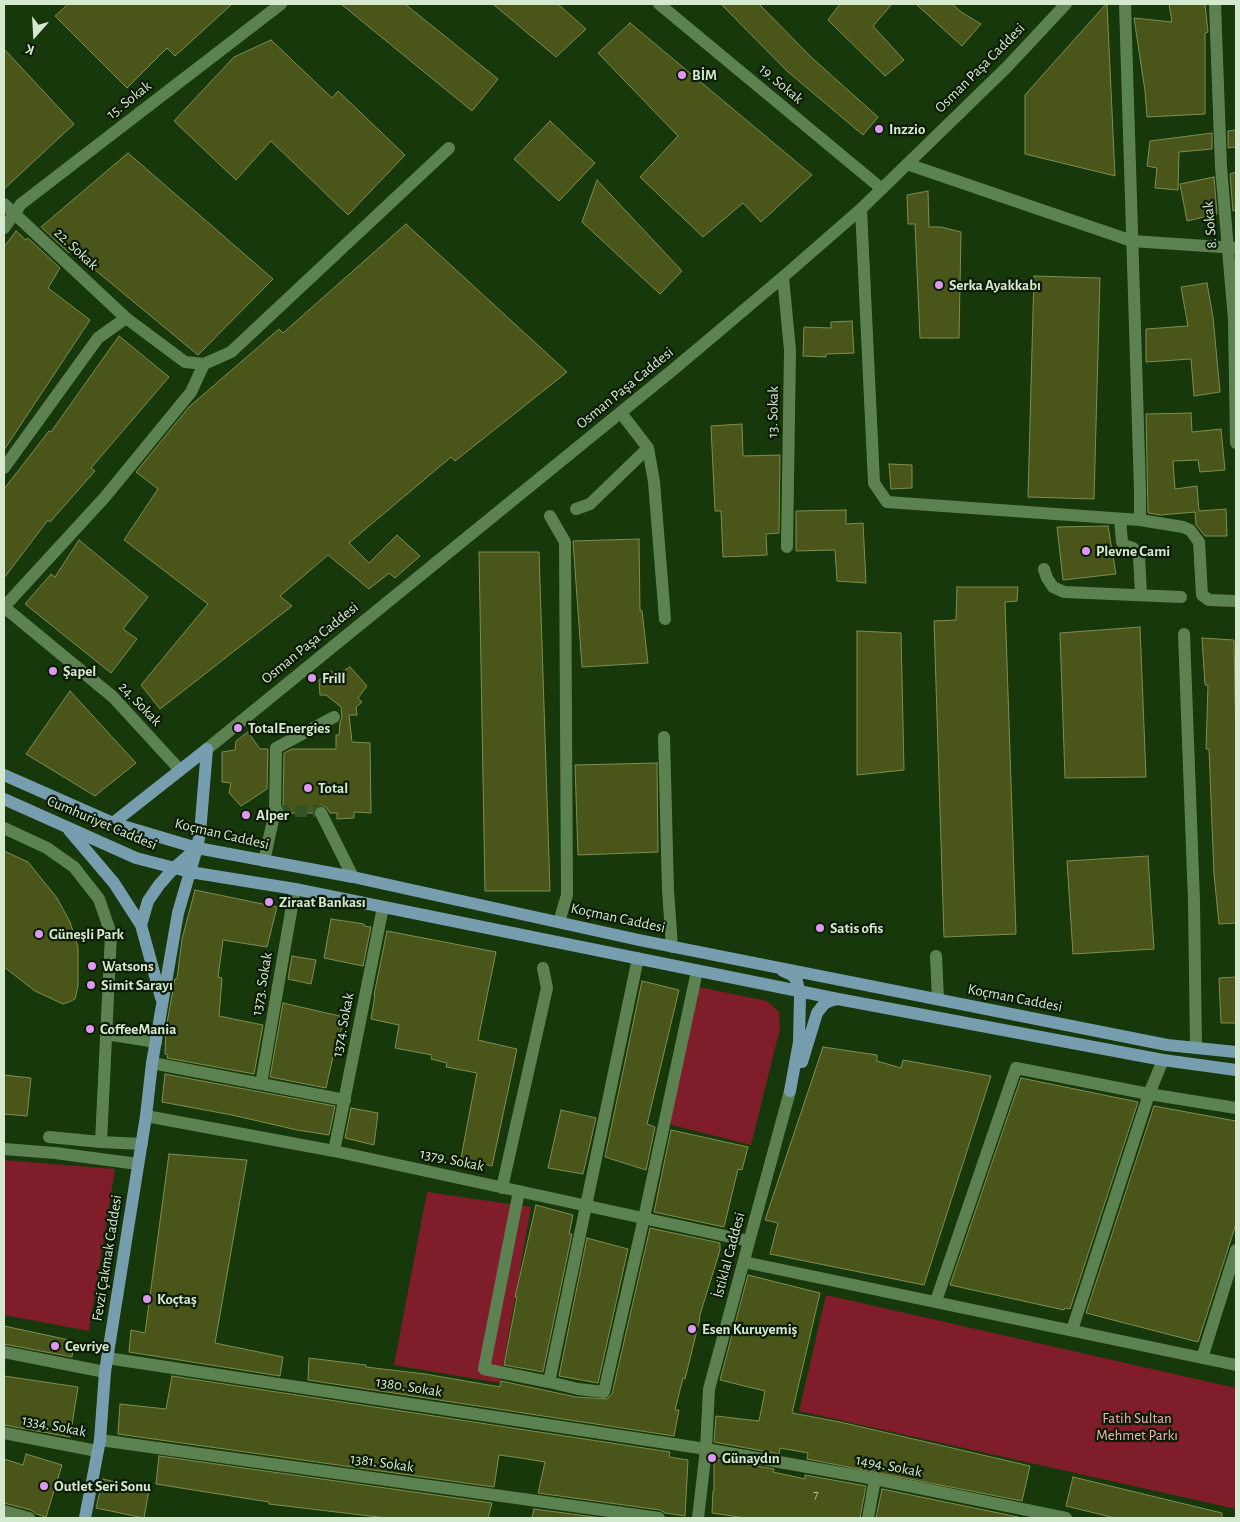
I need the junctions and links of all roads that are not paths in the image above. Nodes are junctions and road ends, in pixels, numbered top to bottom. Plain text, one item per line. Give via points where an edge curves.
1 (281, 4) edge
2 (660, 4) edge
3 (1066, 4) edge
4 (1125, 4) edge
5 (1216, 4) edge
6 (449, 148) dead end
7 (907, 164) junction
8 (882, 189) junction
9 (4, 204) edge
10 (861, 209) junction
11 (15, 213) junction
12 (4, 228) edge
13 (1132, 241) junction
14 (1232, 248) edge
15 (783, 277) junction
16 (126, 318) junction
17 (204, 364) junction
18 (621, 413) junction
19 (1236, 443) edge
20 (648, 448) junction
21 (4, 468) edge
22 (576, 509) dead end
23 (550, 516) dead end
24 (1120, 519) junction
25 (1140, 520) junction
26 (788, 547) dead end
27 (1044, 569) dead end
28 (1141, 595) junction
29 (1181, 598) dead end
30 (1236, 601) edge
31 (4, 607) edge
32 (665, 619) dead end
33 (1184, 634) dead end
34 (334, 716) dead end
35 (664, 737) dead end
36 (207, 749) junction
37 (180, 770) junction
38 (4, 775) edge
39 (4, 799) edge
40 (321, 813) dead end
41 (113, 823) junction
42 (66, 827) junction
43 (4, 828) edge
44 (198, 848) junction
45 (264, 861) junction
46 (174, 868) junction
47 (190, 872) junction
48 (353, 877) junction
49 (296, 889) junction
50 (383, 906) junction
51 (558, 922) junction
52 (141, 925) junction
53 (672, 947) junction
54 (936, 956) dead end
55 (638, 958) junction
56 (771, 966) junction
57 (543, 968) dead end
58 (697, 971) junction
59 (800, 992) junction
60 (838, 999) junction
61 (938, 999) junction
62 (162, 1002) junction
63 (106, 1034) junction
64 (156, 1042) junction
65 (1196, 1048) junction
66 (1236, 1052) edge
67 (1163, 1060) junction
68 (152, 1063) junction
69 (1236, 1070) edge
70 (261, 1084) junction
71 (790, 1091) junction
72 (1149, 1094) junction
73 (345, 1100) junction
74 (1236, 1108) edge
75 (146, 1116) junction
76 (49, 1137) dead end
77 (100, 1142) junction
78 (142, 1144) junction
79 (4, 1149) edge
80 (334, 1151) junction
81 (138, 1164) junction
82 (502, 1188) junction
83 (519, 1191) junction
84 (586, 1206) junction
85 (644, 1218) junction
86 (749, 1241) junction
87 (1236, 1250) edge
88 (744, 1262) junction
89 (936, 1301) junction
90 (1072, 1330) junction
91 (4, 1352) edge
92 (107, 1358) junction
93 (1202, 1358) junction
94 (1236, 1365) edge
95 (105, 1372) junction
96 (549, 1382) junction
97 (4, 1433) edge
98 (99, 1446) junction
99 (706, 1449) junction
100 (875, 1479) junction
101 (4, 1511) edge
102 (28, 1518) edge
103 (87, 1518) edge
104 (659, 1518) edge
105 (698, 1518) edge
106 (868, 1518) edge
107 (1066, 1518) edge

1 - 11 street, 15. Sokak via 21,204
2 - 8 street, 19. Sokak
3 - 7 street, Osman Paşa Caddesi via 1006,68
4 - 13 street
5 - 14 street, 8. Sokak via 1221,167
6 - 17 street via 231,352
7 - 8 street, Osman Paşa Caddesi
7 - 13 street
8 - 10 street, Osman Paşa Caddesi
9 - 11 street, 22. Sokak
10 - 15 street, Osman Paşa Caddesi
10 - 24 street via 874,483 887,502
11 - 12 street, 15. Sokak
11 - 16 street, 22. Sokak
13 - 14 street
13 - 25 street
14 - 19 street, 8. Sokak
15 - 18 street, Osman Paşa Caddesi
15 - 26 street, 13. Sokak via 790,350
16 - 17 street, 22. Sokak via 185,362
16 - 21 street via 98,338
17 - 31 street via 191,392 117,482
18 - 20 street
18 - 36 street, Osman Paşa Caddesi
20 - 22 street via 590,504
20 - 32 street via 654,482
23 - 51 street via 564,542 567,894
24 - 25 street
24 - 28 street via 1122,542 1137,550 1139,555
25 - 30 street via 1190,530 1199,542 1202,595 1209,600
27 - 28 street via 1053,587 1064,592
28 - 29 street
31 - 37 street, 24. Sokak via 113,696
33 - 65 street
34 - 45 street via 276,748 276,811
35 - 53 street
36 - 37 main road, Osman Paşa Caddesi
36 - 44 main road, Fevzi Çakmak Caddesi
37 - 41 main road, Osman Paşa Caddesi
38 - 41 main road, Koçman Caddesi
39 - 42 main road, Cumhuriyet Caddesi
40 - 48 street
41 - 44 main road, Koçman Caddesi
42 - 46 main road, Cumhuriyet Caddesi via 136,858
42 - 52 main road via 114,883
43 - 63 street via 47,848 74,866 99,899 111,934
44 - 45 main road, Koçman Caddesi
44 - 46 main road
44 - 47 main road, Fevzi Çakmak Caddesi
45 - 48 main road, Koçman Caddesi
46 - 47 main road, Cumhuriyet Caddesi
46 - 52 main road via 148,901
47 - 49 main road
47 - 62 main road, Fevzi Çakmak Caddesi via 178,913
48 - 51 main road, Koçman Caddesi
49 - 50 main road
49 - 70 street, 1373. Sokak
50 - 55 main road
50 - 73 street, 1374. Sokak
51 - 53 main road, Koçman Caddesi
52 - 62 main road
53 - 56 main road, Koçman Caddesi
54 - 61 street
55 - 58 main road
55 - 84 street
56 - 59 main road via 792,975
56 - 61 main road, Koçman Caddesi
57 - 82 street via 547,988
58 - 59 main road
58 - 85 street
59 - 60 main road
59 - 71 main road via 800,1042
60 - 67 main road
60 - 71 main road via 824,1004 817,1013
61 - 65 main road, Koçman Caddesi
62 - 64 main road, Fevzi Çakmak Caddesi
63 - 64 street
63 - 77 street
64 - 68 main road, Fevzi Çakmak Caddesi
65 - 66 main road, Koçman Caddesi
67 - 69 main road
67 - 72 street
68 - 70 street
68 - 75 main road, Fevzi Çakmak Caddesi
70 - 73 street
71 - 86 street, İstiklal Caddesi
72 - 74 street
72 - 89 street via 1016,1068
72 - 90 street
73 - 80 street, 1374. Sokak
75 - 78 main road, Fevzi Çakmak Caddesi
75 - 80 street, 1379. Sokak
76 - 77 street
77 - 78 street
78 - 81 main road, Fevzi Çakmak Caddesi
79 - 81 street
80 - 82 street, 1379. Sokak
81 - 92 main road, Fevzi Çakmak Caddesi
82 - 83 street, 1379. Sokak
83 - 84 street, 1379. Sokak
83 - 96 street via 484,1369
84 - 85 street, 1379. Sokak
84 - 96 street
85 - 86 street, 1379. Sokak
85 - 96 street via 604,1392
86 - 88 street, İstiklal Caddesi
87 - 93 street
88 - 89 street
88 - 99 street, İstiklal Caddesi via 709,1389
89 - 90 street
90 - 93 street
91 - 95 street
92 - 95 main road, Fevzi Çakmak Caddesi
92 - 99 street, 1380. Sokak
93 - 94 street
95 - 98 main road, Fevzi Çakmak Caddesi
97 - 98 street, 1334. Sokak
98 - 103 main road, Fevzi Çakmak Caddesi
98 - 104 street, 1381. Sokak
99 - 100 street, 1494. Sokak
99 - 105 street, İstiklal Caddesi
100 - 106 street
100 - 107 street, 1494. Sokak
101 - 102 street

